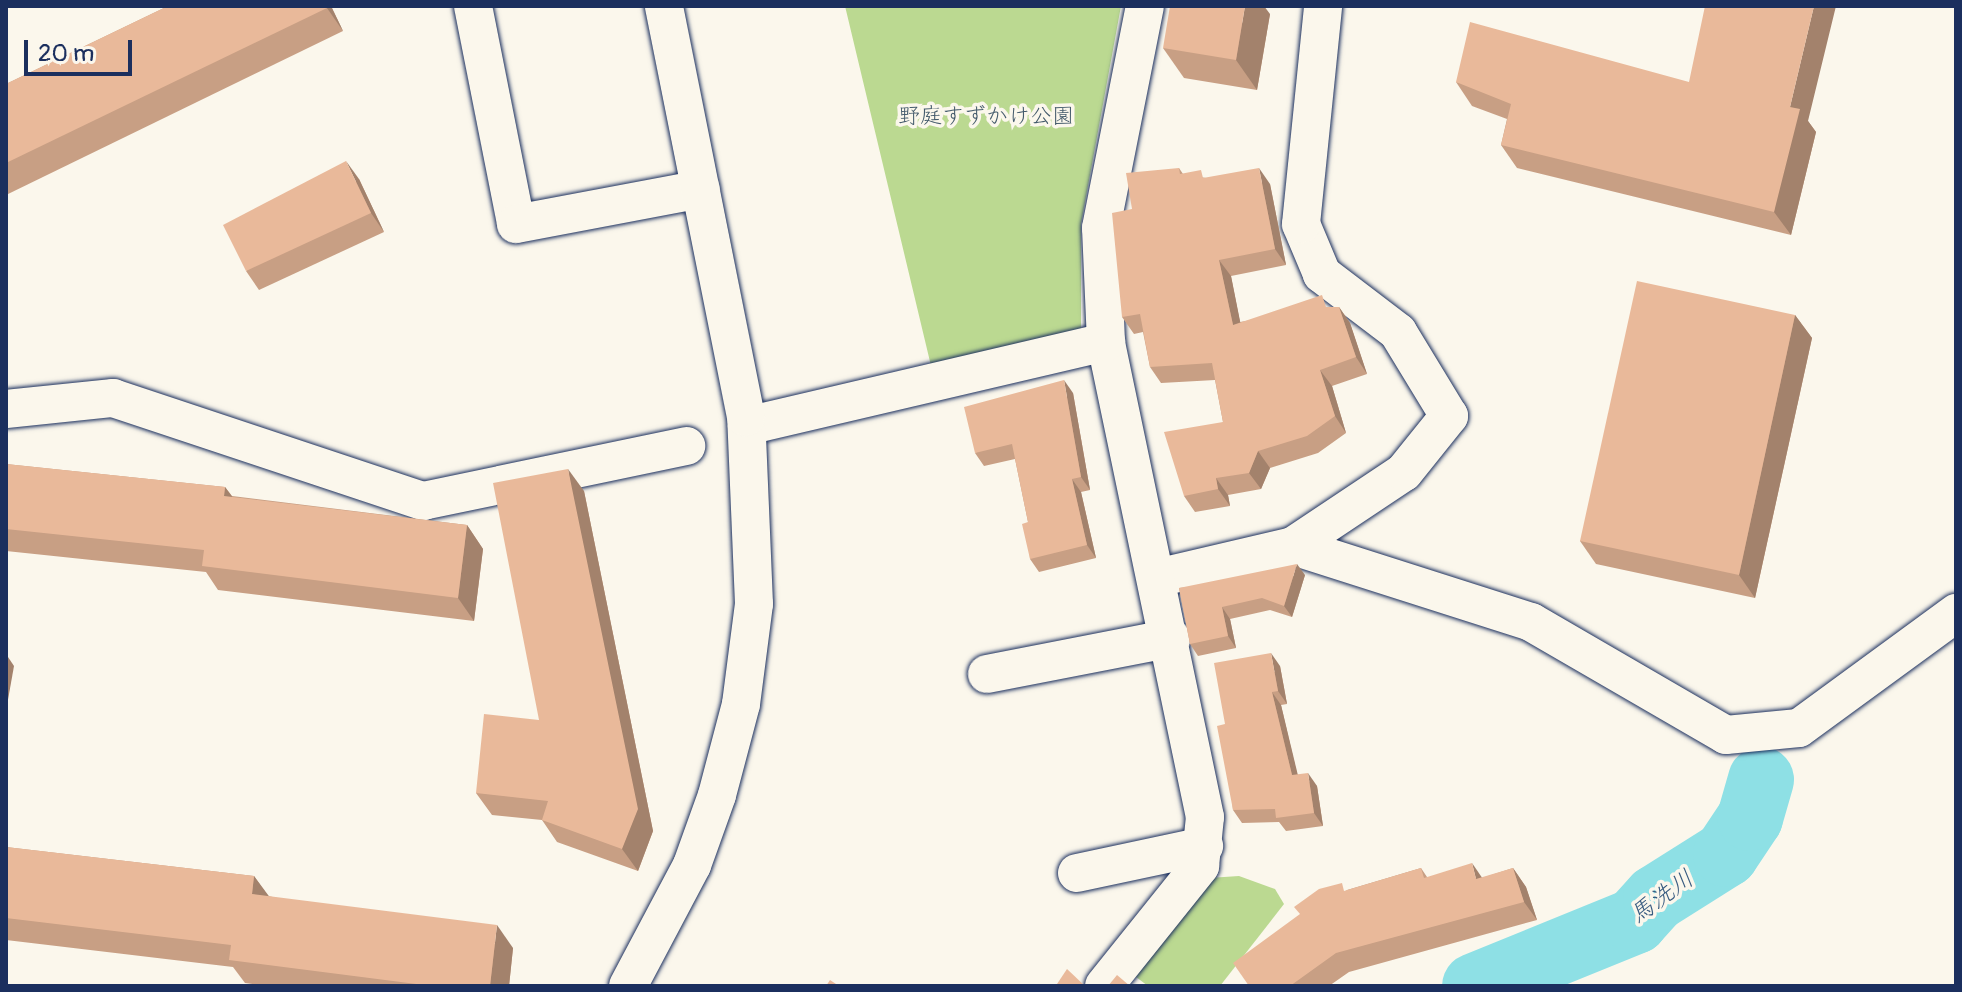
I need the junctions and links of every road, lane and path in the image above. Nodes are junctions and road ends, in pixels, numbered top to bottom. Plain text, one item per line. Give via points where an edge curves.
1 (473, 6) edge
2 (664, 6) edge
3 (1145, 6) edge
4 (1323, 6) edge
5 (701, 189) junction
6 (1106, 342) junction
7 (6, 409) edge
8 (747, 426) junction
9 (686, 446) dead end
10 (1293, 546) junction
11 (1161, 577) junction
12 (1956, 613) edge
13 (1172, 638) junction
14 (987, 674) dead end
15 (1204, 846) junction
16 (1077, 873) dead end
17 (628, 986) edge
18 (1104, 986) edge

1 - 5 street via 516,224
2 - 5 street
3 - 6 street via 1101,228
4 - 10 street via 1301,224 1322,274 1398,332 1449,416 1404,472
5 - 8 street
6 - 8 street
6 - 11 street
7 - 9 street via 113,398 423,501
8 - 17 street via 754,604 741,704 692,865
10 - 11 street
10 - 12 street via 1531,622 1726,735 1799,728
11 - 13 street
13 - 14 street
13 - 15 street via 1205,817
15 - 16 street
15 - 18 street via 1200,866

